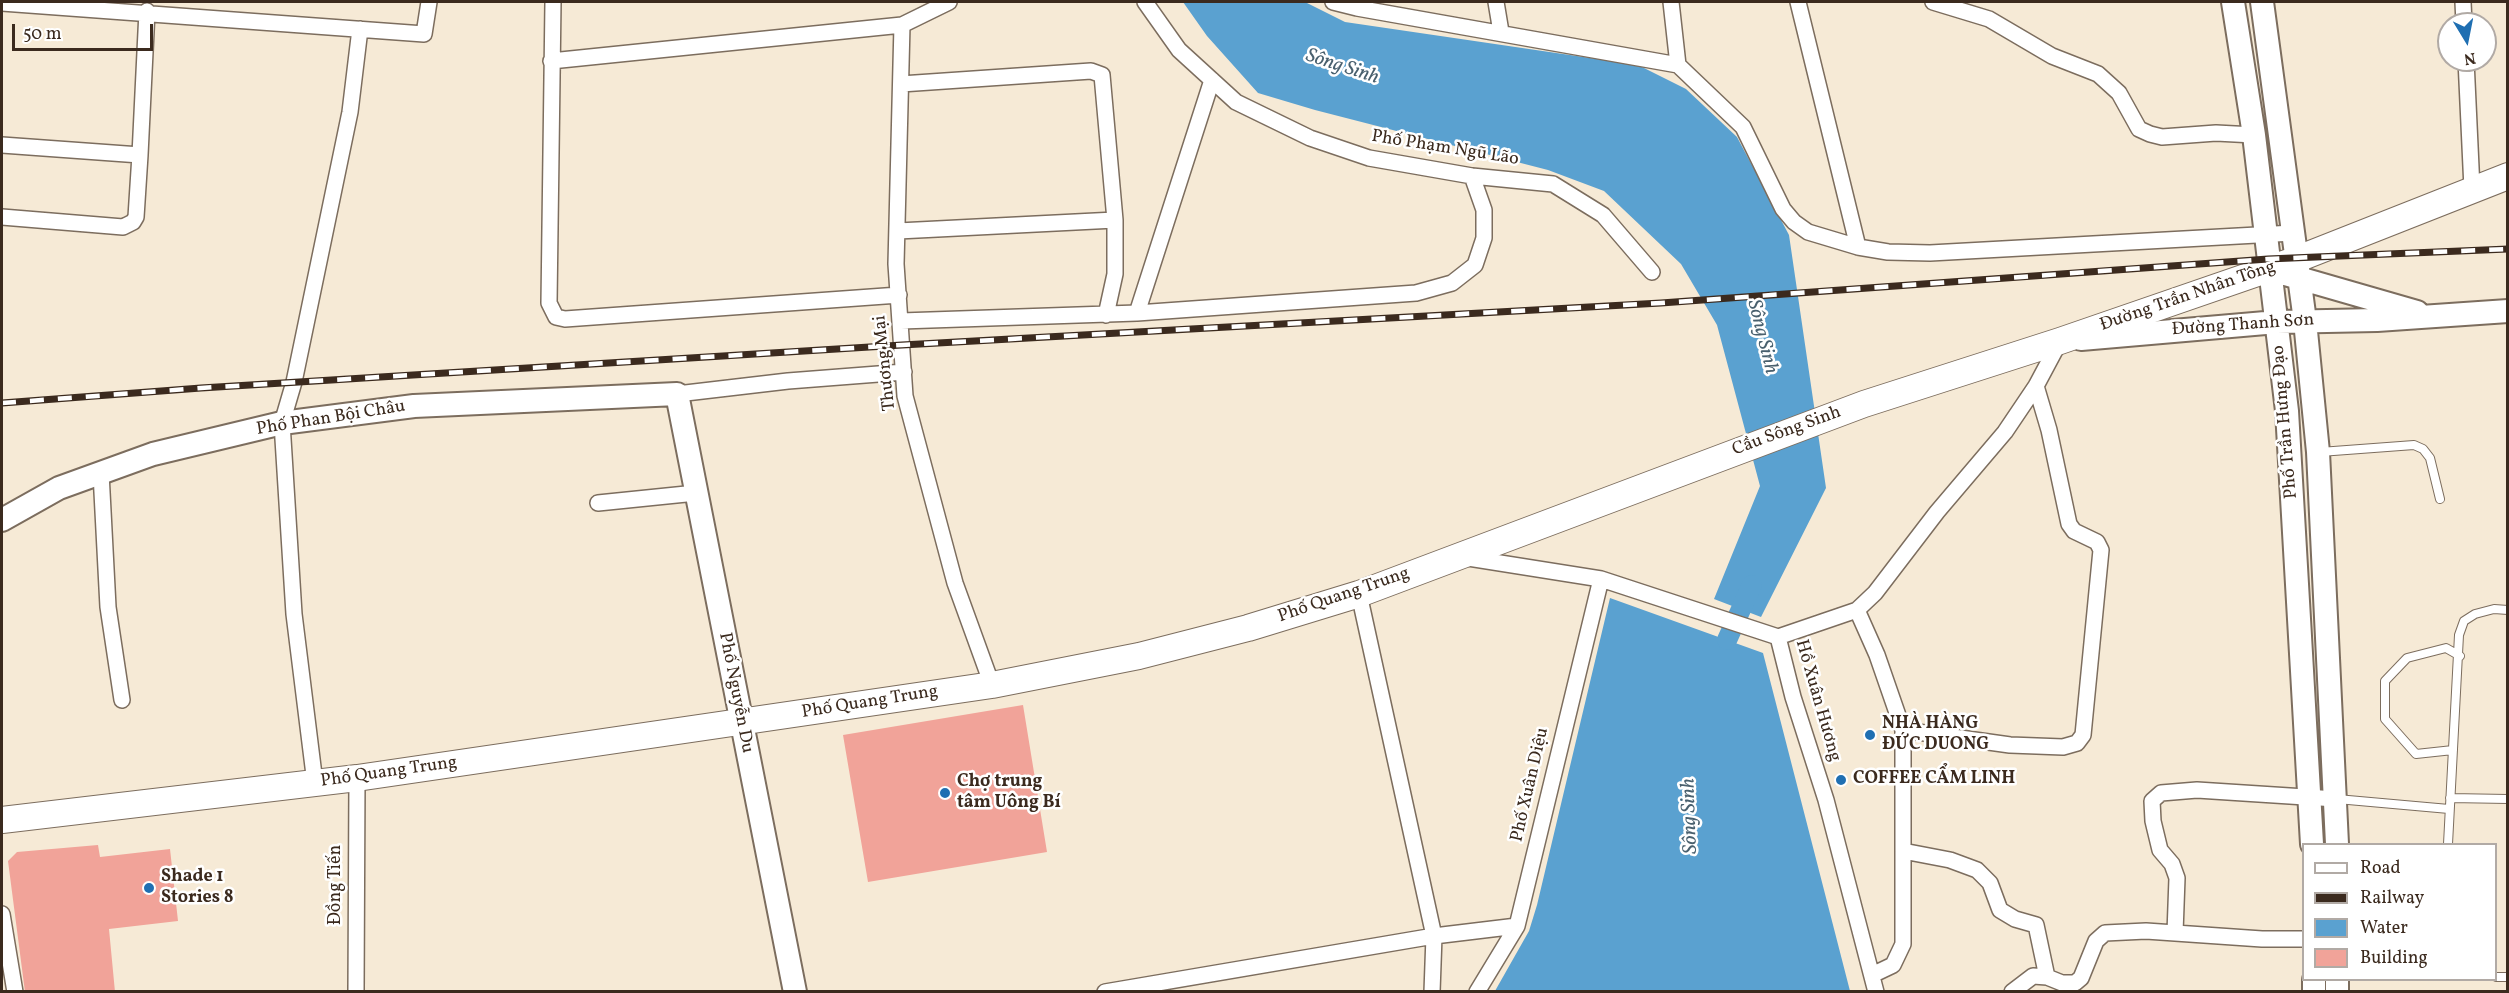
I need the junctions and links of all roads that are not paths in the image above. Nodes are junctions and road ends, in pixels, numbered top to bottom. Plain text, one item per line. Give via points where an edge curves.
1 (429, 2) edge
2 (553, 2) edge
3 (949, 2) edge
4 (1145, 2) edge
5 (1333, 2) edge
6 (1496, 2) edge
7 (1671, 2) edge
8 (1798, 2) edge
9 (1933, 2) edge
10 (2233, 2) edge
11 (2262, 2) edge
12 (2, 3) edge
13 (32, 3) edge
14 (147, 11) junction
15 (902, 25) junction
16 (360, 29) junction
17 (1501, 32) junction
18 (551, 61) junction
19 (1678, 65) junction
20 (2467, 72) edge
21 (1212, 80) junction
22 (901, 84) junction
23 (2254, 135) junction
24 (2, 146) edge
25 (140, 155) junction
26 (1472, 176) junction
27 (2508, 176) edge
28 (2472, 189) junction
29 (2, 217) edge
30 (1115, 220) junction
31 (898, 231) junction
32 (2293, 233) junction
33 (2265, 234) junction
34 (1857, 247) junction
35 (2270, 269) junction
36 (2297, 269) junction
37 (1652, 272) dead end
38 (899, 295) junction
39 (2508, 311) edge
40 (1137, 313) junction
41 (1106, 315) junction
42 (2427, 316) junction
43 (900, 321) junction
44 (2305, 321) junction
45 (2277, 322) junction
46 (2060, 341) junction
47 (904, 372) junction
48 (2036, 386) junction
49 (677, 394) junction
50 (1864, 404) joint
51 (282, 423) junction
52 (2319, 452) junction
53 (1710, 460) joint
54 (101, 473) junction
55 (696, 493) junction
56 (2440, 499) dead end
57 (598, 503) dead end
58 (2, 520) edge
59 (1455, 556) junction
60 (1601, 579) junction
61 (1359, 594) junction
62 (1857, 610) junction
63 (2508, 610) edge
64 (1778, 637) junction
65 (2460, 656) junction
66 (992, 685) junction
67 (122, 700) dead end
68 (741, 723) junction
69 (1903, 730) junction
70 (2453, 750) junction
71 (357, 778) junction
72 (315, 783) junction
73 (2311, 798) junction
74 (2450, 798) junction
75 (2336, 799) junction
76 (2508, 799) edge
77 (2449, 809) junction
78 (2, 820) edge
79 (2312, 843) edge
80 (2337, 843) edge
81 (2448, 843) edge
82 (1903, 851) junction
83 (2, 914) edge
84 (1517, 926) junction
85 (2175, 933) junction
86 (1434, 936) junction
87 (2302, 939) edge
88 (1872, 975) junction
89 (2047, 977) junction
90 (15, 992) edge
91 (356, 992) edge
92 (795, 992) edge
93 (1105, 992) edge
94 (1432, 992) edge
95 (1477, 992) edge
96 (1876, 992) edge
97 (2012, 992) edge

1 - 16 street via 424,34
2 - 18 street
3 - 15 street
4 - 21 street, Phố Phạm Ngũ Lão via 1179,50
5 - 17 street
6 - 17 street
7 - 19 street
8 - 34 street
9 - 23 street via 1989,19 2052,56 2098,74 2119,93 2139,129 2150,134
10 - 23 street, Phố Trần Hưng Đạo
11 - 32 street, Phố Trần Hưng Đạo
12 - 13 street
13 - 14 street
14 - 16 street
14 - 25 street
15 - 18 street
15 - 22 street, Thương Mại
16 - 51 street via 350,112 297,370
17 - 19 street
18 - 38 street via 549,303 556,317
19 - 34 street via 1743,127 1794,222 1808,232
20 - 28 street
21 - 26 street, Phố Phạm Ngũ Lão via 1236,102 1310,138 1369,158
21 - 40 street
22 - 30 street via 1098,72 1104,80
22 - 31 street, Thương Mại
23 - 33 street, Phố Trần Hưng Đạo
24 - 25 street
25 - 29 street via 135,217 129,225
26 - 37 street, Phố Phạm Ngũ Lão via 1553,184 1603,215
26 - 40 street via 1484,210 1484,238 1475,265 1452,283 1416,293
27 - 28 main road, Đường Trần Nhân Tông
28 - 36 main road, Đường Trần Nhân Tông
30 - 31 street
30 - 41 street via 1115,274
31 - 38 street, Thương Mại
32 - 33 street
32 - 36 street, Phố Trần Hưng Đạo
33 - 34 street via 1930,253
33 - 35 street, Phố Trần Hưng Đạo
35 - 36 main road, Đường Trần Nhân Tông
35 - 45 street, Phố Trần Hưng Đạo
35 - 46 main road, Đường Trần Nhân Tông
36 - 42 street, Đường Thanh Sơn
36 - 44 street, Phố Trần Hưng Đạo
38 - 43 street, Thương Mại
39 - 42 street, Đường Thanh Sơn
40 - 41 street
41 - 43 street
42 - 44 street, Đường Thanh Sơn
43 - 47 street, Thương Mại
44 - 45 street, Đường Thanh Sơn
44 - 52 street, Phố Trần Hưng Đạo
45 - 46 street, Đường Thanh Sơn
45 - 73 street, Phố Trần Hưng Đạo via 2287,411
46 - 48 street
46 - 50 main road, Đường Trần Nhân Tông
47 - 49 street
47 - 66 street, Thương Mại via 905,396 955,583
48 - 62 street via 2005,432
48 - 69 street via 2069,524 2074,531 2097,542 2101,550 2081,740 2063,747 2010,745
49 - 51 street, Phố Phan Bội Châu via 414,406
49 - 55 street, Phố Nguyễn Du
50 - 53 main road, Cầu Sông Sinh
51 - 54 street, Phố Phan Bội Châu via 153,454
51 - 72 street via 294,614
52 - 56 lane via 2414,445 2423,448 2430,458
52 - 75 street, Phố Trần Hưng Đạo
53 - 59 main road, Phố Quang Trung
54 - 58 street, Phố Phan Bội Châu via 59,488
54 - 67 street via 108,607
55 - 57 street
55 - 68 street, Phố Nguyễn Du
59 - 60 street, Hồ Xuân Hương
59 - 61 main road, Phố Quang Trung
60 - 64 street, Hồ Xuân Hương
60 - 84 street, Phố Xuân Diệu
61 - 66 main road, Phố Quang Trung via 1139,656
61 - 86 street
62 - 64 street
62 - 69 street
63 - 65 lane via 2493,609 2464,621 2459,635
64 - 88 street, Hồ Xuân Hương
65 - 70 lane
65 - 70 lane via 2446,648 2407,658 2385,681 2385,719 2415,754
66 - 68 main road, Phố Quang Trung
68 - 71 main road, Phố Quang Trung
68 - 92 street, Phố Nguyễn Du
69 - 82 street
70 - 74 lane
71 - 72 main road, Phố Quang Trung
71 - 91 street, Đồng Tiến
72 - 78 main road, Phố Quang Trung
73 - 75 street
73 - 79 street, Phố Trần Hưng Đạo
73 - 85 street via 2198,790 2161,793 2152,801 2160,850 2172,864 2177,879
74 - 76 lane
74 - 77 lane
75 - 77 lane
75 - 80 street, Phố Trần Hưng Đạo
77 - 81 lane
82 - 88 street via 1903,944 1893,965
82 - 89 street via 1977,870 1990,884 2000,910 2036,926
83 - 90 street
84 - 86 street
84 - 95 street, Phố Xuân Diệu
85 - 87 street
85 - 89 street via 2105,933 2096,942 2081,978 2075,983
86 - 93 street
86 - 94 street
88 - 96 street, Hồ Xuân Hương
89 - 97 street via 2033,976

